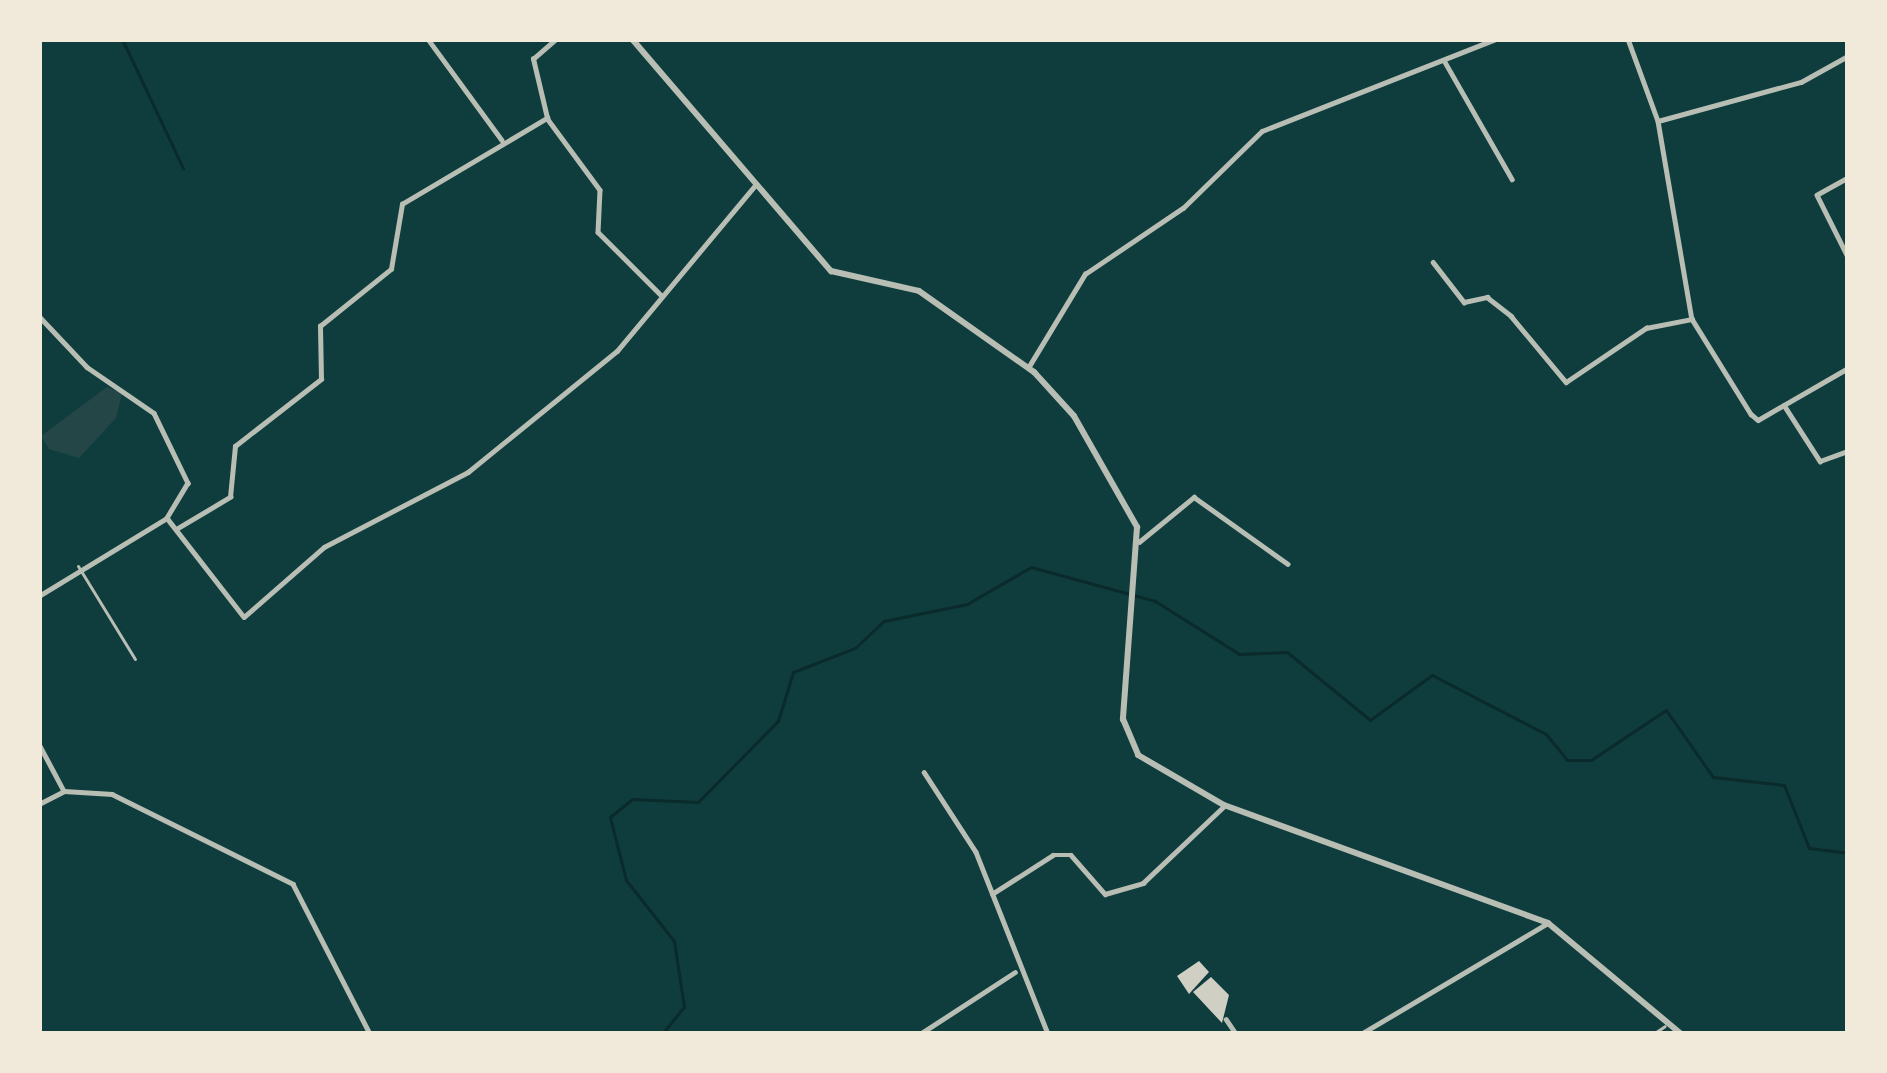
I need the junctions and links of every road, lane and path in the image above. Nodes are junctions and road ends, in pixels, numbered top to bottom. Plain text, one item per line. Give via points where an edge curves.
1 (428, 39) edge
2 (556, 39) edge
3 (632, 39) edge
4 (1495, 39) edge
5 (1628, 39) edge
6 (1848, 56) edge
7 (1445, 62) junction
8 (547, 118) junction
9 (1658, 121) junction
10 (502, 140) junction
11 (1848, 178) edge
12 (1512, 179) dead end
13 (756, 184) junction
14 (1848, 257) edge
15 (1433, 262) dead end
16 (660, 294) junction
17 (39, 316) edge
18 (1692, 319) junction
19 (1028, 368) junction
20 (1848, 368) edge
21 (1784, 405) junction
22 (1848, 451) edge
23 (167, 518) junction
24 (177, 529) junction
25 (1139, 542) junction
26 (1288, 564) dead end
27 (78, 566) junction
28 (39, 596) edge
29 (135, 659) dead end
30 (39, 744) edge
31 (923, 772) dead end
32 (64, 791) junction
33 (39, 804) edge
34 (1224, 806) junction
35 (992, 894) junction
36 (1548, 922) junction
37 (1015, 972) junction
38 (1226, 1019) dead end
39 (1666, 1024) junction
40 (370, 1034) edge
41 (920, 1034) edge
42 (1048, 1034) edge
43 (1236, 1034) edge
44 (1361, 1034) edge
45 (1653, 1034) edge
46 (1681, 1034) edge

1 - 10 street
2 - 8 street via 533,59
3 - 13 street
4 - 7 street
5 - 9 street
6 - 9 street
7 - 12 street
7 - 19 street via 1262,131 1183,208 1084,274
8 - 10 street
8 - 16 street via 600,190 598,232
9 - 18 street
10 - 24 street via 402,204 391,268 320,326 321,379 236,446 230,496
11 - 14 street via 1817,196
13 - 16 street
13 - 19 street via 832,271 919,291
15 - 18 street via 1464,302 1486,297 1511,316 1566,382 1646,328
16 - 24 street via 616,350 468,472 324,547 244,617
17 - 23 street via 87,368 154,413 188,483
18 - 21 street via 1751,414
19 - 25 street via 1108,469
20 - 21 street
21 - 22 street via 1820,460
23 - 24 street
23 - 27 street
25 - 26 street via 1194,497
25 - 34 street via 1124,735
27 - 28 street
27 - 29 street
30 - 32 street
31 - 35 street
32 - 33 street
32 - 40 street via 123,798 292,884
34 - 35 street via 1143,883 1105,894 1071,855 1053,855
34 - 36 street
35 - 37 street
36 - 39 street
36 - 44 street
37 - 41 street
37 - 42 street
38 - 43 street
39 - 45 street
39 - 46 street

